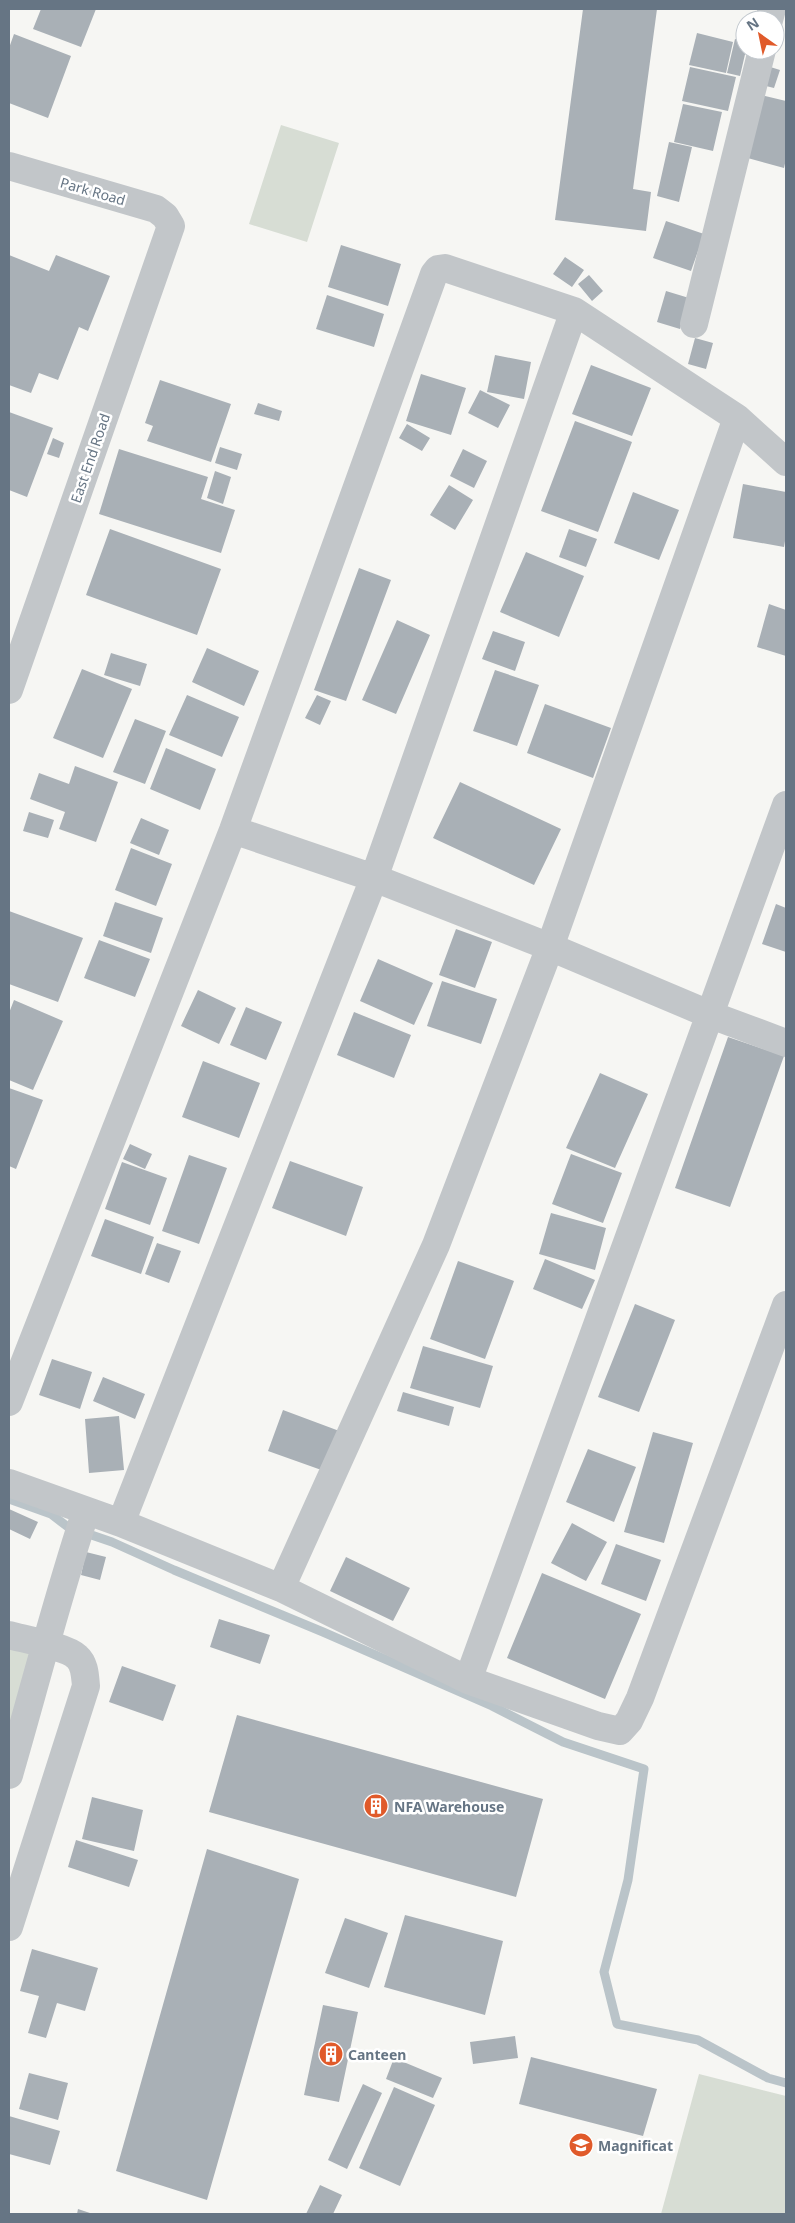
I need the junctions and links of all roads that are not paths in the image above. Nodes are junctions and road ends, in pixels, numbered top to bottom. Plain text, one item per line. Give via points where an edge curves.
1 (760, 60) edge
2 (9, 166) edge
3 (171, 226) joint
4 (574, 311) junction
5 (694, 324) dead end
6 (737, 418) junction
7 (786, 462) edge
8 (9, 690) edge
9 (786, 805) edge
10 (233, 830) junction
11 (374, 878) junction
12 (550, 947) junction
13 (711, 1015) junction
14 (786, 1043) edge
15 (786, 1305) edge
16 (9, 1402) edge
17 (9, 1483) edge
18 (86, 1514) junction
19 (120, 1523) junction
20 (280, 1588) junction
21 (9, 1635) edge
22 (47, 1644) junction
23 (468, 1680) junction
24 (9, 1775) edge
25 (9, 1927) edge

1 - 5 street
2 - 3 street, Park Road via 156,209
3 - 8 street, East End Road
4 - 6 street
4 - 10 street via 445,268 434,274
4 - 11 street
6 - 7 street
6 - 12 street
9 - 13 street
10 - 11 street
10 - 16 street
11 - 12 street
11 - 19 street
12 - 13 street
12 - 20 street via 436,1245
13 - 14 street
13 - 23 street
15 - 23 street via 629,1722 620,1731 598,1726
17 - 18 street
18 - 19 street
18 - 22 street
19 - 20 street
20 - 23 street
21 - 22 street
22 - 24 street
22 - 25 street via 76,1656 84,1669 86,1686

